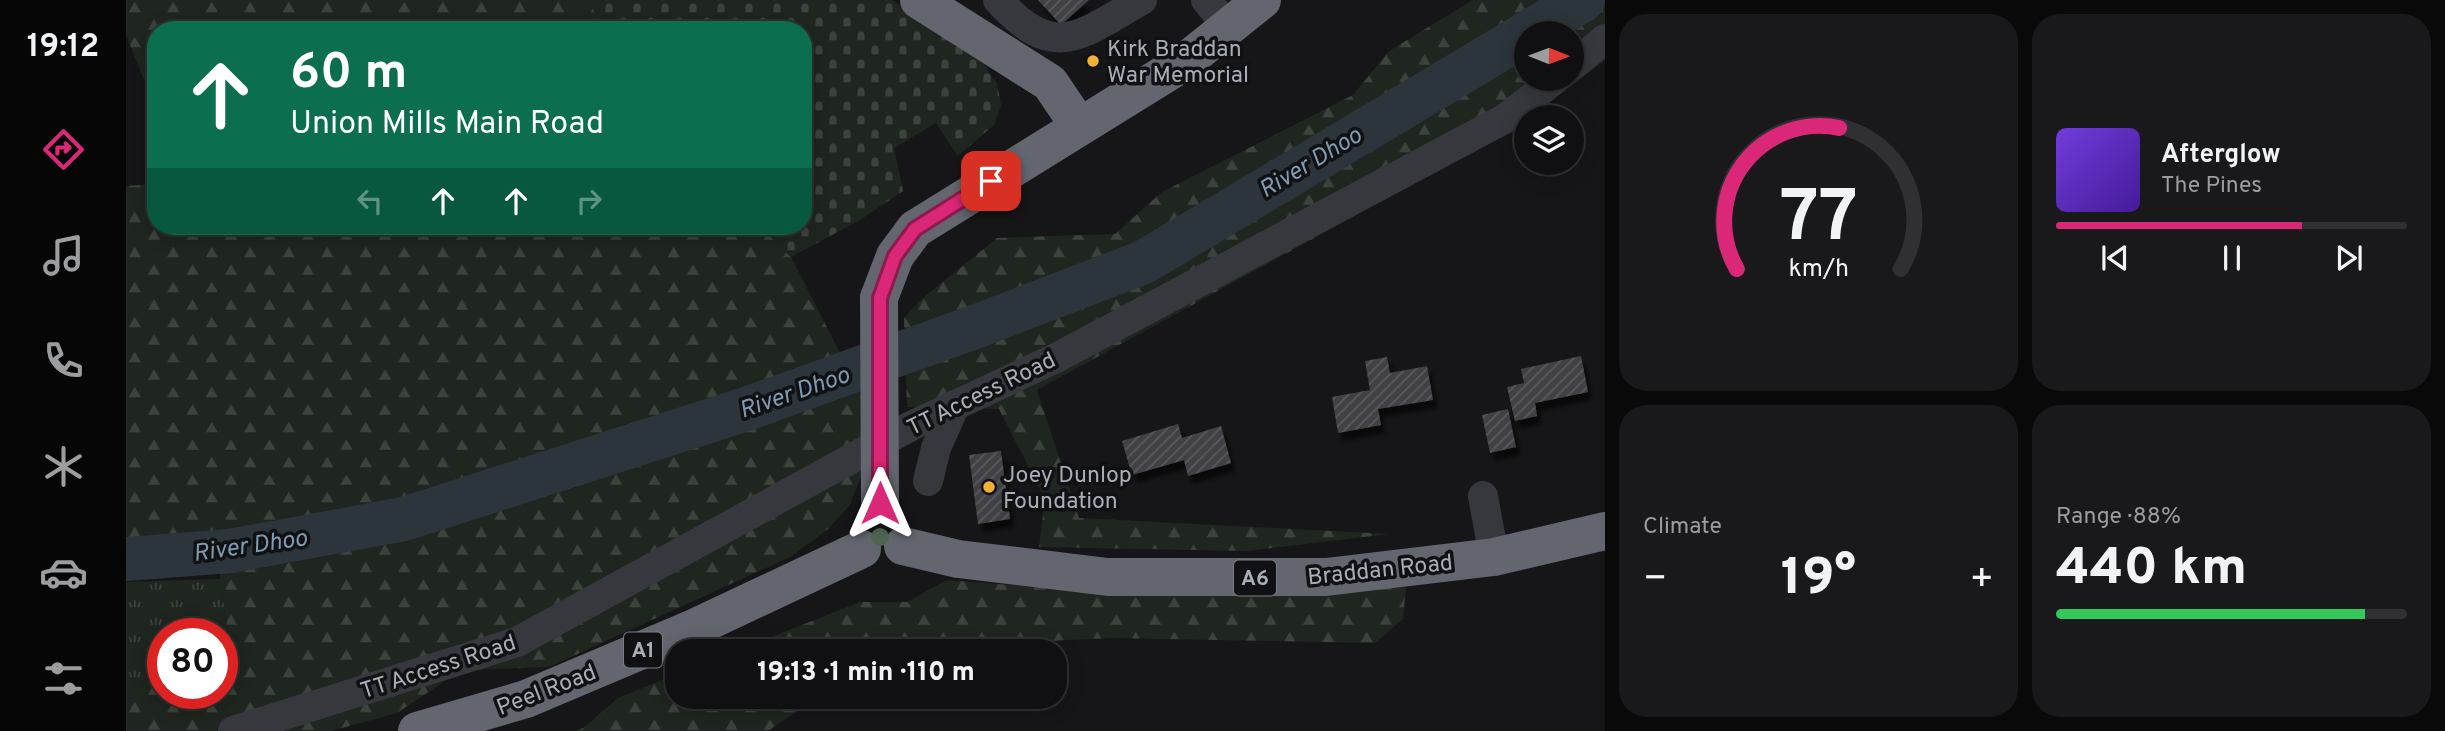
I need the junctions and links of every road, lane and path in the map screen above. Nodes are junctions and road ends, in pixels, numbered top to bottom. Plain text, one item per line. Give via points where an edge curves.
1 (919, 0) edge
2 (998, 0) edge
3 (1142, 0) edge
4 (1262, 0) edge
5 (1218, 14) edge
6 (1605, 39) edge
7 (1584, 56) edge
8 (1540, 91) edge
9 (1079, 126) junction
10 (955, 405) junction
11 (928, 481) dead end
12 (1483, 496) dead end
13 (880, 509) junction
14 (1605, 531) edge
15 (903, 546) junction
16 (862, 549) junction
17 (1494, 557) junction
18 (233, 731) edge
19 (417, 731) edge

1 - 9 highway via 1050,83
2 - 3 lane via 1035,33 1055,38 1086,34
4 - 5 highway
5 - 9 highway via 1186,61
6 - 7 lane
8 - 10 lane, TT Access Road via 1506,118 1056,358
9 - 13 highway, bridge via 915,229 895,256 880,298
10 - 11 lane via 936,448
10 - 18 lane, TT Access Road via 517,642
12 - 17 lane
13 - 15 highway via 901,523
13 - 16 highway via 861,526
14 - 17 highway, Braddan Road / A6
15 - 16 highway via 888,559 878,560
15 - 17 highway, Braddan Road / A6 via 958,559 1108,577 1326,577
16 - 19 highway, Peel Road / A1 via 695,628 526,699

